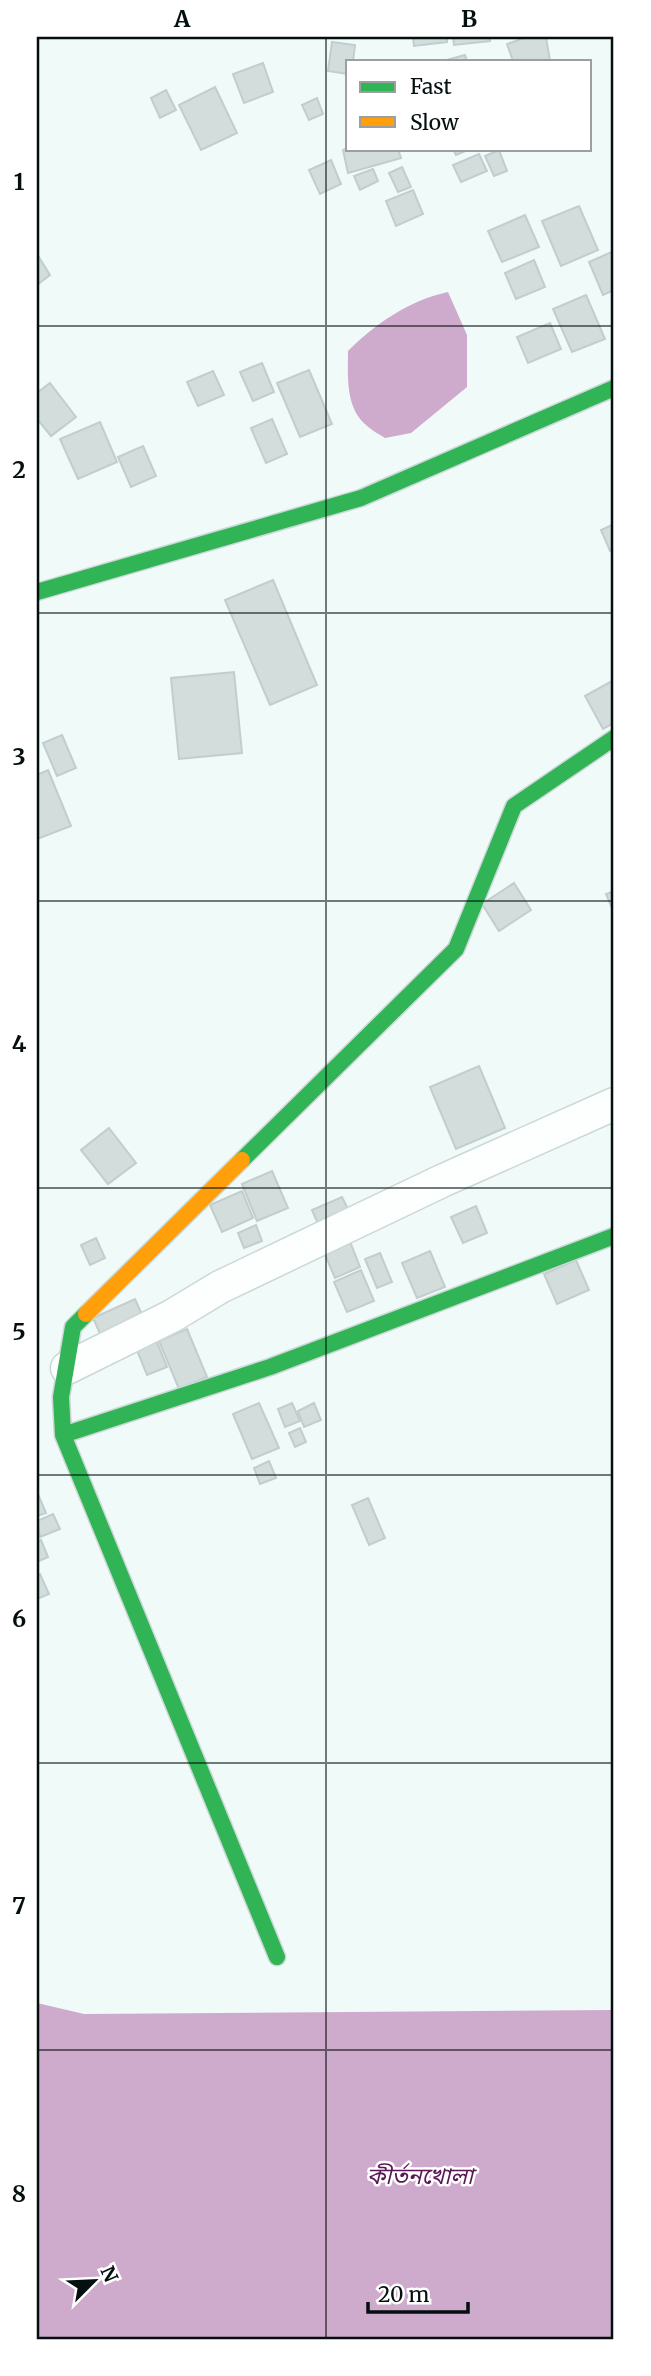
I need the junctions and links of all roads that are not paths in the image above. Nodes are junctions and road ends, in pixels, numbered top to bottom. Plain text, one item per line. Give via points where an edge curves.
1 (614, 388) edge
2 (37, 592) edge
3 (614, 738) edge
4 (614, 1104) edge
5 (614, 1236) edge
6 (67, 1368) junction
7 (63, 1435) junction
8 (277, 1957) dead end

1 - 2 street via 361,498
3 - 6 street via 514,806 456,949 73,1327
4 - 6 street via 220,1287 173,1316
5 - 7 street via 270,1367
6 - 7 street via 61,1396
7 - 8 street

